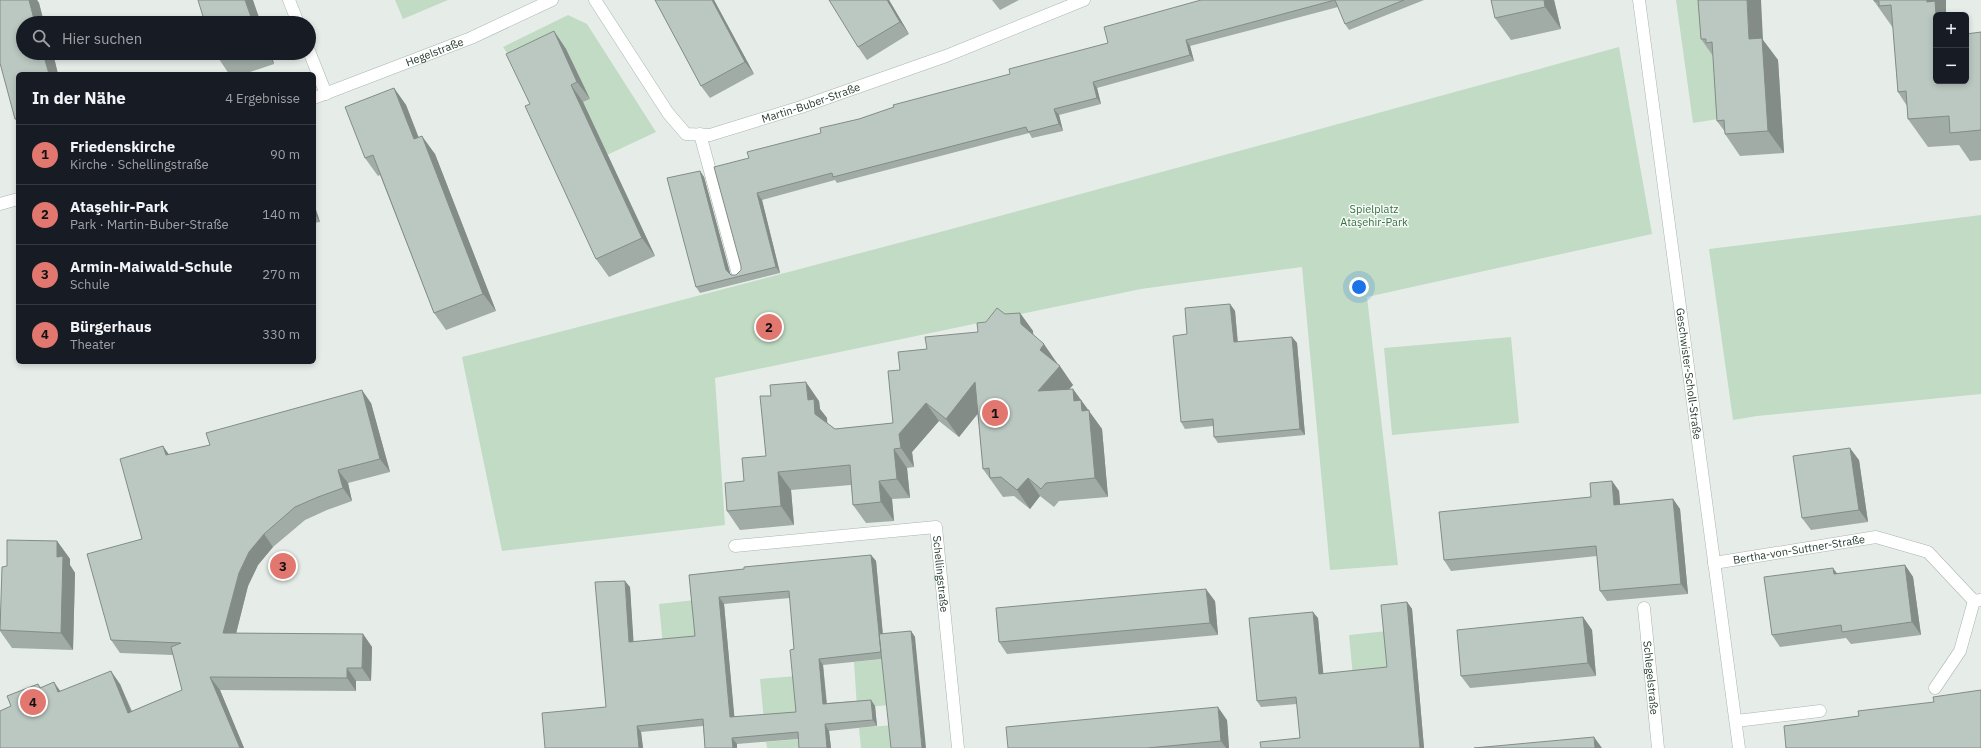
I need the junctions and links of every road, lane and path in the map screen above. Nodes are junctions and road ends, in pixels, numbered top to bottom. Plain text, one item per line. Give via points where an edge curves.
1 (290, 0) edge
2 (552, 0) edge
3 (595, 0) edge
4 (1084, 0) edge
5 (1639, 0) edge
6 (296, 16) edge
7 (311, 60) edge
8 (314, 72) edge
9 (316, 80) edge
10 (320, 96) edge
11 (700, 134) junction
12 (16, 200) edge
13 (0, 204) edge
14 (738, 274) edge
15 (736, 546) dead end
16 (1714, 563) junction
17 (1978, 601) edge
18 (1644, 608) dead end
19 (1935, 688) dead end
20 (1820, 711) dead end
21 (1736, 722) junction
22 (958, 748) edge
23 (1658, 748) edge
24 (1740, 748) edge

1 - 6 street
2 - 10 street, Hegelstraße via 471,38
3 - 11 street, Martin-Buber-Straße via 668,113 686,134
4 - 11 street, Martin-Buber-Straße via 946,56 816,102 710,135
5 - 16 street, Geschwister-Scholl-Straße
7 - 8 street
9 - 10 street
11 - 14 street
12 - 13 street
15 - 22 street, Schellingstraße via 936,527
16 - 17 street, Bertha-von-Suttner-Straße via 1876,537 1928,552
16 - 21 street, Geschwister-Scholl-Straße
17 - 19 street via 1960,651
18 - 23 street, Schlegelstraße
20 - 21 street
21 - 24 street, Geschwister-Scholl-Straße

